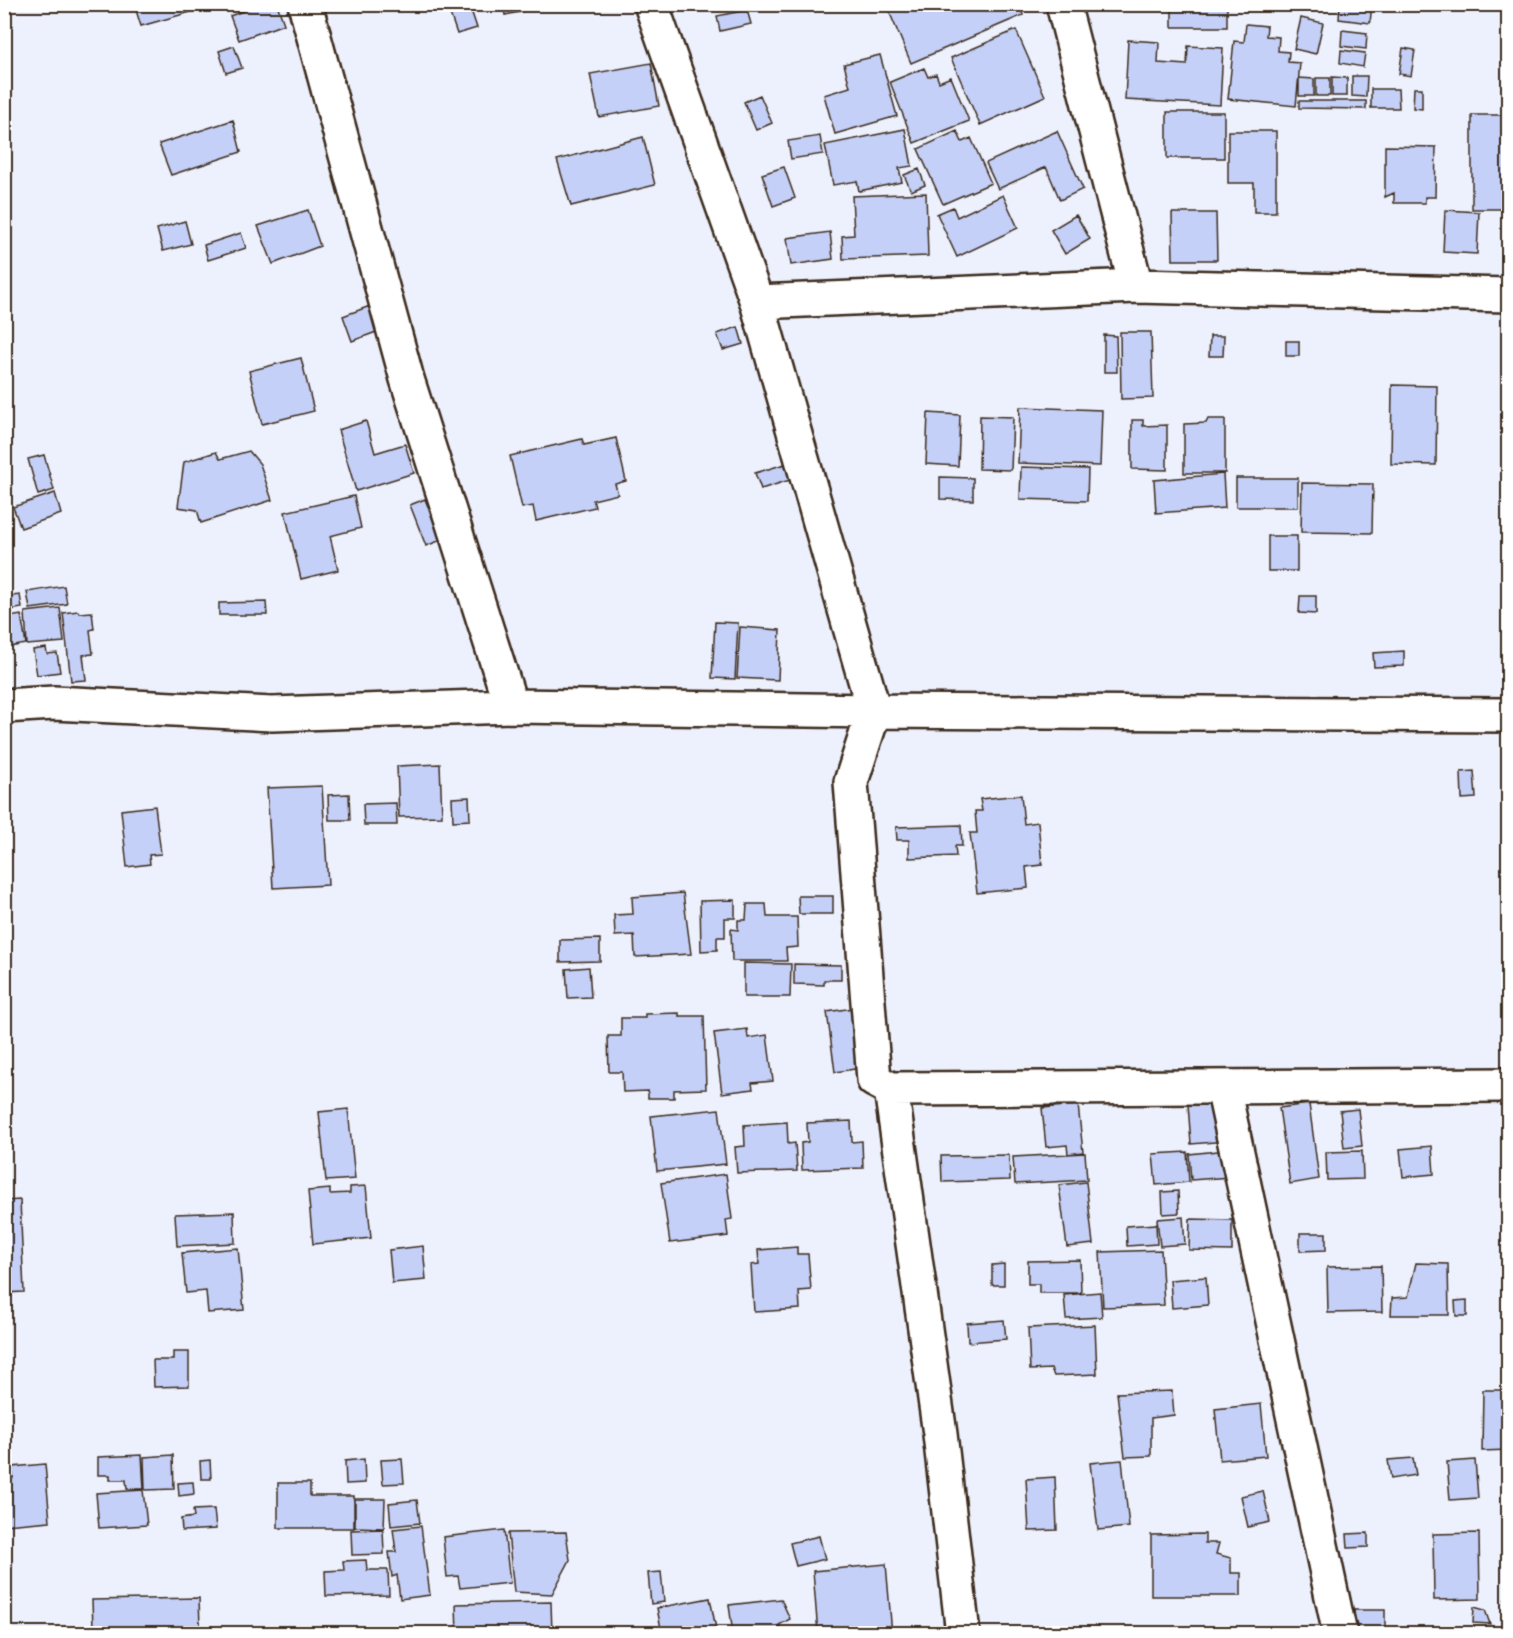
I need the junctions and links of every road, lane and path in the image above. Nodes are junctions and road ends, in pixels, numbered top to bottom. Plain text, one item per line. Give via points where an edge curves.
1 (305, 4) edge
2 (651, 4) edge
3 (1063, 4) edge
4 (1136, 286) junction
5 (1509, 295) edge
6 (757, 302) junction
7 (4, 706) edge
8 (511, 706) junction
9 (874, 711) junction
10 (1509, 715) edge
11 (1509, 1085) edge
12 (1223, 1087) junction
13 (891, 1089) junction
14 (963, 1634) edge
15 (1340, 1634) edge

1 - 8 street via 408,379
2 - 6 street
3 - 4 street
4 - 5 street
4 - 6 street
6 - 9 street
7 - 8 street via 54,703 272,714
8 - 9 street
9 - 10 street
9 - 13 street via 850,782 874,1080
11 - 12 street
12 - 13 street
12 - 15 street
13 - 14 street via 940,1434

